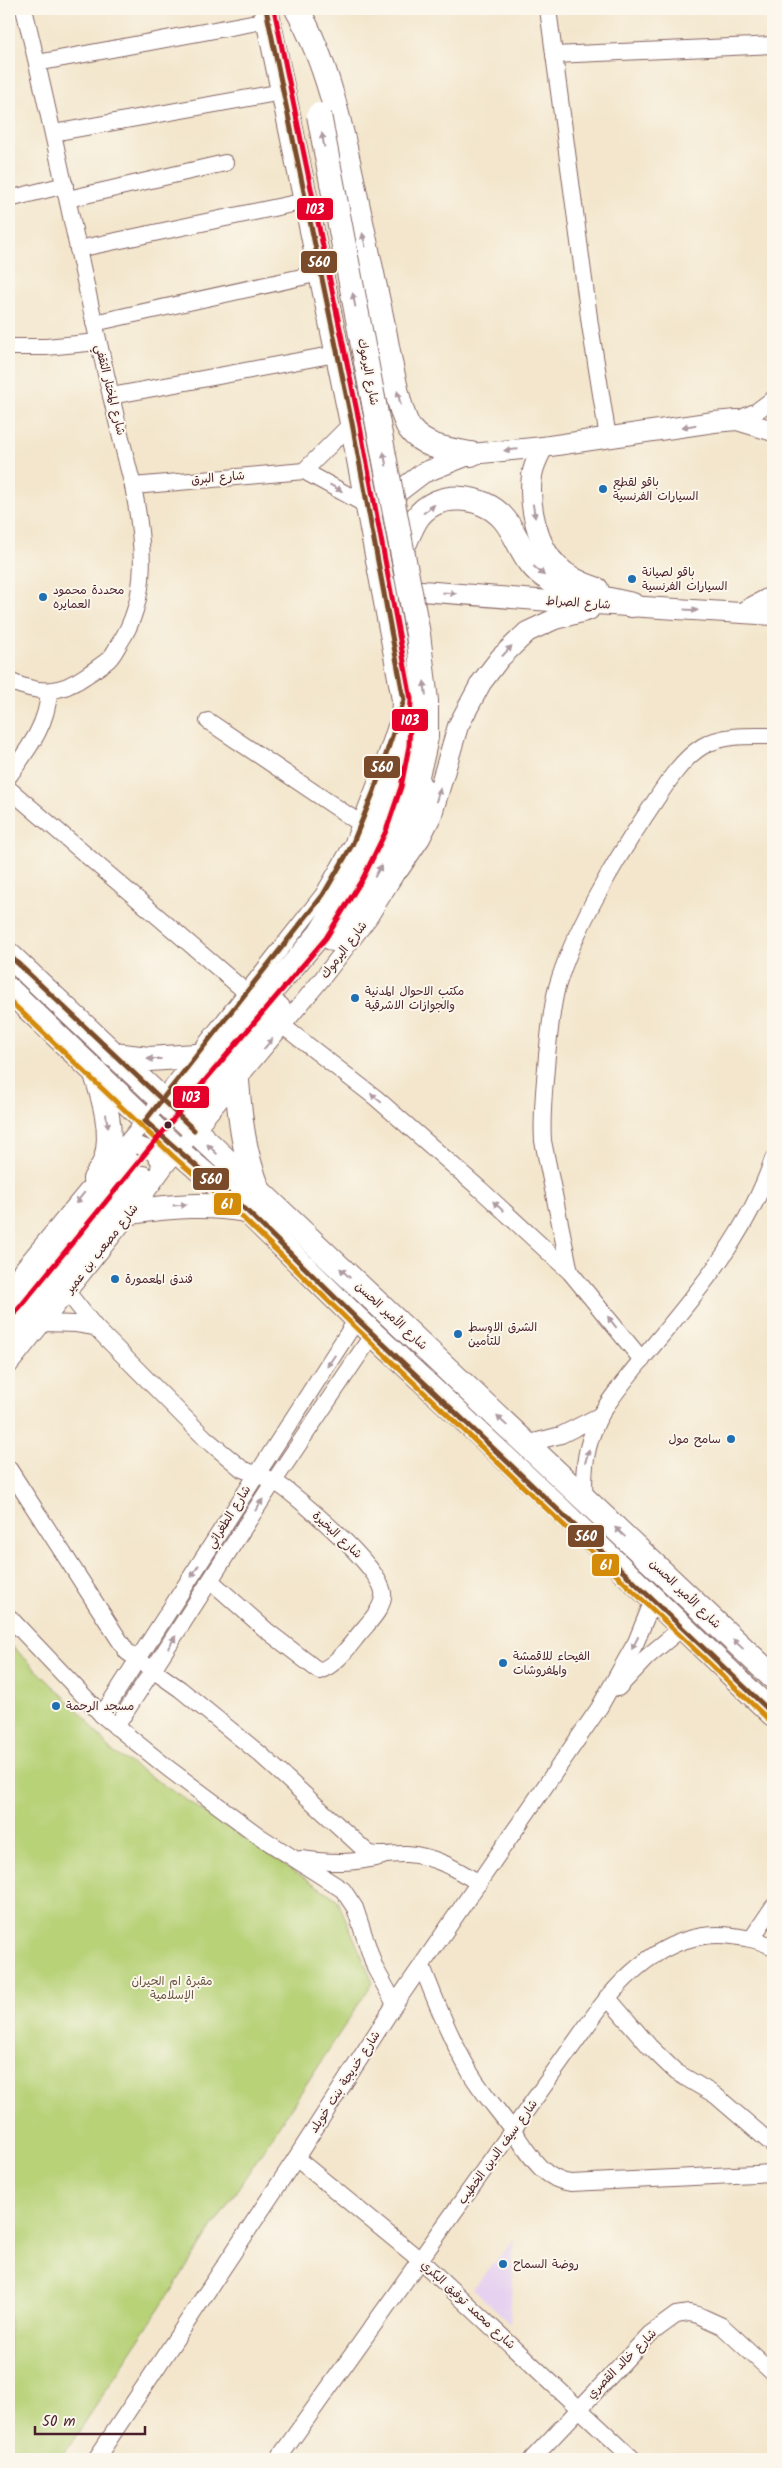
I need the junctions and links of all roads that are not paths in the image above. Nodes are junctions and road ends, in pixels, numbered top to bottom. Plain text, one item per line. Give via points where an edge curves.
1 (24, 9) edge
2 (297, 9) edge
3 (548, 9) edge
4 (267, 14) edge
5 (773, 45) edge
6 (554, 55) junction
7 (37, 63) junction
8 (282, 92) junction
9 (53, 133) junction
10 (225, 163) dead end
11 (66, 192) junction
12 (9, 199) edge
13 (306, 201) junction
14 (78, 249) junction
15 (320, 273) junction
16 (94, 323) junction
17 (98, 342) junction
18 (9, 347) edge
19 (336, 354) junction
20 (111, 396) junction
21 (773, 399) edge
22 (738, 420) junction
23 (352, 423) junction
24 (773, 431) edge
25 (608, 438) junction
26 (542, 447) junction
27 (472, 454) junction
28 (304, 471) junction
29 (133, 486) junction
30 (369, 510) junction
31 (402, 549) junction
32 (383, 588) junction
33 (773, 596) edge
34 (607, 605) junction
35 (642, 606) junction
36 (740, 613) junction
37 (773, 615) edge
38 (9, 681) edge
39 (50, 692) junction
40 (404, 700) junction
41 (208, 721) dead end
42 (773, 736) edge
43 (9, 776) edge
44 (9, 789) edge
45 (411, 819) junction
46 (360, 824) junction
47 (399, 869) junction
48 (9, 955) edge
49 (9, 990) edge
50 (247, 993) junction
51 (283, 1026) junction
52 (113, 1055) junction
53 (196, 1056) junction
54 (96, 1074) junction
55 (237, 1081) junction
56 (200, 1088) junction
57 (162, 1102) junction
58 (145, 1120) junction
59 (194, 1131) junction
60 (178, 1151) junction
61 (773, 1159) edge
62 (138, 1166) junction
63 (95, 1179) junction
64 (253, 1202) junction
65 (132, 1212) junction
66 (570, 1272) junction
67 (9, 1286) edge
68 (68, 1293) junction
69 (9, 1308) edge
70 (44, 1323) junction
71 (365, 1326) junction
72 (95, 1327) junction
73 (9, 1344) edge
74 (642, 1360) junction
75 (9, 1366) edge
76 (601, 1415) junction
77 (526, 1444) junction
78 (9, 1469) edge
79 (256, 1475) junction
80 (274, 1481) junction
81 (585, 1499) junction
82 (211, 1581) junction
83 (654, 1598) junction
84 (9, 1617) edge
85 (683, 1627) junction
86 (138, 1660) junction
87 (154, 1670) junction
88 (773, 1677) edge
89 (599, 1708) junction
90 (773, 1714) edge
91 (102, 1715) junction
92 (116, 1727) junction
93 (385, 1856) junction
94 (294, 1858) junction
95 (479, 1884) junction
96 (773, 1907) edge
97 (752, 1938) junction
98 (773, 1947) edge
99 (422, 1966) junction
100 (607, 1997) junction
101 (395, 2004) junction
102 (513, 2131) junction
103 (773, 2145) edge
104 (296, 2158) junction
105 (773, 2173) edge
106 (420, 2260) junction
107 (773, 2373) edge
108 (579, 2408) junction
109 (96, 2459) edge
110 (278, 2459) edge
111 (532, 2459) edge
112 (633, 2459) edge

1 - 7 street, شارع المختار الثقفي
27 -> 2 highway via 431,445 420,440 408,428 392,369 345,146 310,33
31 -> 2 highway, شارع اليرموك, bridge
3 - 6 street
4 - 7 street
4 - 8 highway, شارع اليرموك
5 - 6 street
6 - 25 street
7 - 9 street, شارع المختار الثقفي
8 - 9 street
8 - 13 highway, شارع اليرموك
9 - 11 street, شارع المختار الثقفي
10 - 11 street
11 - 12 street
11 - 14 street, شارع المختار الثقفي
13 - 14 street
13 - 15 highway, شارع اليرموك
14 - 16 street, شارع المختار الثقفي
15 - 16 street
15 - 19 highway, شارع اليرموك
16 - 17 street, شارع المختار الثقفي
17 - 18 street
17 - 20 street, شارع المختار الثقفي
19 - 20 street
19 - 23 highway, شارع اليرموك
20 - 29 street, شارع المختار الثقفي
21 - 22 street
22 - 24 main road
22 -> 25 main road
23 - 28 street
23 - 30 highway, شارع اليرموك
25 - 26 main road
26 -> 27 main road
26 -> 35 main road via 534,466 531,489 535,518 546,551 574,578
27 - 30 main road via 423,473
28 - 29 street, شارع البرق
28 -> 30 street
29 - 39 street, شارع المختار الثقفي via 139,517 142,578 137,606 126,634 110,659 77,682
30 - 32 highway, شارع اليرموك
31 -> 35 highway via 418,517 439,501 465,498 489,506 504,519 521,551 543,575 565,587
45 -> 31 highway, شارع اليرموك, bridge via 426,737 426,701 418,634
32 -> 34 main road, شارع الصراط
32 - 40 highway, شارع اليرموك
33 - 36 main road
34 - 35 main road, شارع الصراط
47 -> 34 main road via 432,814 458,726 480,683 527,632 555,619
35 -> 36 main road, شارع الصراط
36 - 37 main road, شارع الصراط
38 - 39 street, شارع المختار الثقفي via 25,688
39 - 43 street via 44,721
40 - 46 street, شارع اليرموك
40 - 56 highway, شارع اليرموك via 402,745 394,786 379,828 356,876 320,934
41 - 46 street
42 - 66 street via 718,740 702,746 678,770 623,850 590,910 557,987 542,1121 543,1141
44 - 50 street
45 - 47 street, شارع اليرموك
56 -> 45 highway, شارع اليرموك via 335,937
46 - 50 street, شارع اليرموك via 347,854 323,894
47 - 51 street, شارع اليرموك via 368,918
48 - 52 highway, شارع الأمير الحسن
49 - 54 highway, شارع الأمير الحسن
50 - 53 street, شارع اليرموك
55 -> 51 street, شارع اليرموك
66 -> 51 street via 376,1098
53 -> 52 highway via 150,1059
52 - 57 highway, شارع الأمير الحسن
53 - 56 street, شارع اليرموك
54 - 58 highway, شارع الأمير الحسن
54 -> 63 highway via 108,1132 106,1159
55 - 56 street, شارع اليرموك
55 - 64 highway
56 - 57 street, شارع اليرموك
56 - 59 street, شارع اليرموك
57 - 58 street, شارع مصعب بن عمير
57 - 59 highway, شارع الأمير الحسن
58 - 60 highway, شارع الأمير الحسن
58 - 62 street, شارع مصعب بن عمير
59 - 60 street, شارع مصعب بن عمير
64 -> 59 highway, شارع الأمير الحسن
60 - 62 street, شارع مصعب بن عمير
60 - 64 highway, شارع الأمير الحسن
61 - 74 street via 739,1231
62 - 63 street, شارع مصعب بن عمير
62 - 65 street, شارع مصعب بن عمير
62 - 69 highway, شارع مصعب بن عمير
62 - 73 highway, شارع مصعب بن عمير
63 -> 67 street, شارع مصعب بن عمير
65 -> 64 highway via 186,1204 226,1206
64 - 71 highway, شارع الأمير الحسن
77 -> 64 highway, شارع الأمير الحسن
65 - 68 street, شارع مصعب بن عمير
74 -> 66 street
68 - 70 street, شارع مصعب بن عمير
68 - 72 street, شارع البخيرة
70 - 72 street
70 - 75 street, شارع مصعب بن عمير
71 -> 79 street, شارع الطغرائي
71 - 80 street, شارع الطغرائي
71 - 83 highway, شارع الأمير الحسن
72 - 79 street, شارع البخيرة via 205,1438 242,1469
74 - 76 street
76 - 77 street via 561,1435
81 -> 76 street via 586,1456
77 - 81 highway, شارع الأمير الحسن
78 - 86 street via 113,1633 127,1652
79 - 80 street, شارع البخيرة
79 -> 86 street, شارع الطغرائي
82 -> 80 street, شارع الطغرائي
80 - 82 street, شارع البخيرة via 365,1560 382,1584 384,1597 377,1611 336,1660 318,1671
88 -> 81 highway, شارع الأمير الحسن
87 -> 82 street, شارع الطغرائي
83 - 85 highway, شارع الأمير الحسن
83 -> 89 street, شارع خديجة بنت خويلد via 636,1642
84 - 91 street
85 - 89 street, شارع خديجة بنت خويلد via 647,1657
85 - 90 highway, شارع الأمير الحسن
86 - 87 street
86 - 91 street, شارع الطغرائي
87 - 92 street, شارع الطغرائي
87 - 93 street via 260,1754 364,1850
89 - 95 street, شارع خديجة بنت خويلد
91 - 92 street
92 - 94 street via 251,1830
93 - 94 street via 342,1863
93 - 95 street via 434,1858
94 - 101 street via 343,1890 355,1908 375,1968
95 - 99 street, شارع خديجة بنت خويلد
96 - 97 street
97 - 98 street, شارع سيف الدين الخطيب
97 - 100 street, شارع سيف الدين الخطيب via 704,1935 680,1940 625,1977
99 - 101 street, شارع خديجة بنت خويلد
99 - 102 street via 471,2073
100 - 102 street, شارع سيف الدين الخطيب
100 - 103 street via 676,2072 720,2099
101 - 104 street, شارع خديجة بنت خويلد
102 - 105 street via 546,2174 558,2182
102 - 106 street, شارع سيف الدين الخطيب
104 - 106 street, شارع محمد توفيق البكري
104 - 109 street, شارع خديجة بنت خويلد
106 - 108 street, شارع محمد توفيق البكري
106 - 110 street, شارع سيف الدين الخطيب
107 - 108 street, شارع خالد القصري via 722,2326 698,2315 682,2314 665,2321 650,2334
108 - 111 street, شارع خالد القصري
108 - 112 street, شارع محمد توفيق البكري

